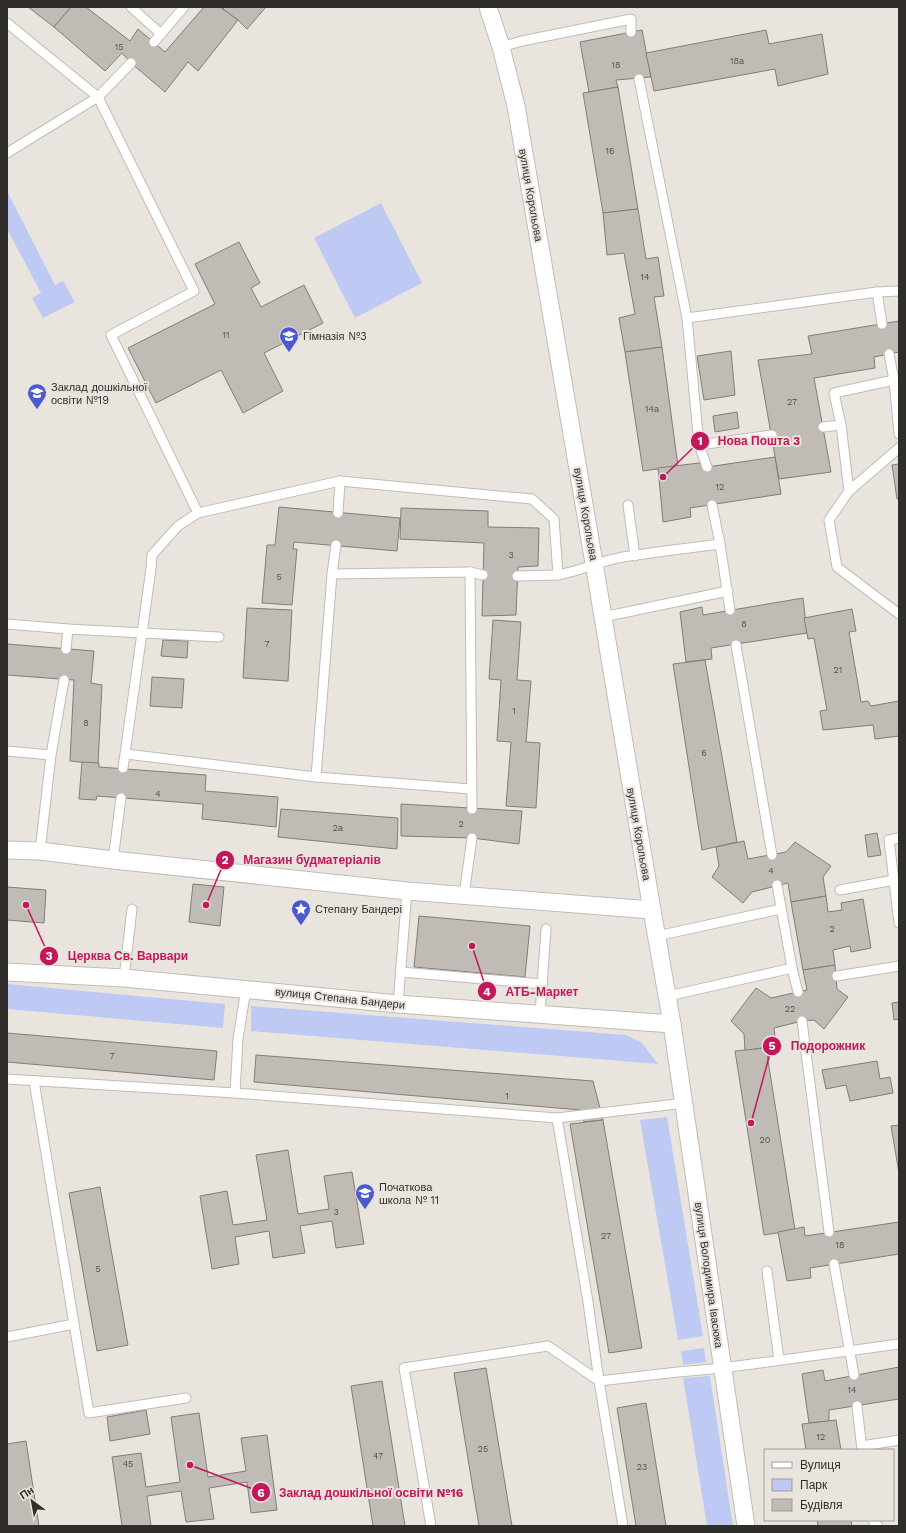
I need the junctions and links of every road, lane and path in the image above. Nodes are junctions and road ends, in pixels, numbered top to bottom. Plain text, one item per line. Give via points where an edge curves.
1 (131, 7) edge
2 (184, 7) edge
3 (488, 7) edge
4 (7, 23) edge
5 (631, 32) dead end
6 (161, 34) junction
7 (154, 42) dead end
8 (501, 47) junction
9 (131, 63) dead end
10 (639, 79) dead end
11 (98, 98) junction
12 (7, 153) edge
13 (899, 291) edge
14 (877, 292) junction
15 (687, 318) junction
16 (882, 324) dead end
17 (889, 354) dead end
18 (894, 380) junction
19 (841, 425) junction
20 (823, 427) dead end
21 (899, 434) edge
22 (772, 435) dead end
23 (699, 445) junction
24 (899, 448) edge
25 (707, 467) dead end
26 (340, 481) junction
27 (849, 491) junction
28 (628, 505) dead end
29 (712, 505) dead end
30 (198, 513) junction
31 (338, 513) dead end
32 (720, 544) junction
33 (336, 545) dead end
34 (635, 556) junction
35 (594, 563) junction
36 (470, 572) junction
37 (332, 574) junction
38 (558, 574) junction
39 (483, 575) dead end
40 (517, 576) dead end
41 (728, 591) junction
42 (730, 610) dead end
43 (899, 614) edge
44 (603, 617) junction
45 (7, 624) edge
46 (68, 629) junction
47 (142, 633) junction
48 (219, 637) dead end
49 (736, 645) dead end
50 (66, 649) dead end
51 (64, 680) dead end
52 (7, 751) edge
53 (126, 754) junction
54 (51, 755) junction
55 (124, 768) dead end
56 (316, 778) junction
57 (471, 789) junction
58 (121, 798) dead end
59 (472, 809) dead end
60 (472, 838) dead end
61 (899, 838) edge
62 (7, 850) edge
63 (40, 851) junction
64 (772, 855) dead end
65 (113, 860) junction
66 (894, 880) junction
67 (777, 885) dead end
68 (407, 890) junction
69 (840, 890) dead end
70 (464, 895) junction
71 (132, 909) dead end
72 (781, 909) junction
73 (652, 910) junction
74 (899, 923) edge
75 (546, 929) dead end
76 (657, 936) junction
77 (899, 966) edge
78 (792, 968) junction
79 (7, 972) edge
80 (400, 972) junction
81 (837, 976) dead end
82 (124, 978) junction
83 (542, 984) junction
84 (246, 988) junction
85 (798, 992) dead end
86 (668, 996) junction
87 (398, 1004) junction
88 (540, 1014) junction
89 (802, 1021) dead end
90 (672, 1024) junction
91 (7, 1079) edge
92 (34, 1081) junction
93 (235, 1093) junction
94 (685, 1103) junction
95 (557, 1118) junction
96 (829, 1232) dead end
97 (834, 1264) dead end
98 (767, 1271) dead end
99 (74, 1324) junction
100 (7, 1337) edge
101 (899, 1344) edge
102 (850, 1350) junction
103 (779, 1360) junction
104 (723, 1368) junction
105 (854, 1375) dead end
106 (599, 1381) junction
107 (186, 1398) dead end
108 (857, 1406) dead end
109 (899, 1440) edge
110 (862, 1448) edge
111 (430, 1526) edge
112 (623, 1526) edge
113 (746, 1526) edge

1 - 6 lane
2 - 6 lane
3 - 8 street, вулиця Корольова
4 - 11 lane
5 - 8 lane via 631,19
6 - 7 lane
8 - 35 street, вулиця Корольова via 516,106
9 - 11 lane
10 - 15 lane
11 - 12 lane
11 - 30 lane via 194,291 111,335
13 - 14 lane
14 - 15 lane
14 - 16 lane
15 - 23 lane
17 - 18 lane
18 - 19 lane via 834,393
18 - 21 lane
19 - 20 lane
19 - 27 lane
22 - 23 lane
23 - 25 lane
24 - 27 lane
26 - 30 lane
26 - 31 lane
26 - 38 lane via 532,499 554,519
27 - 43 lane via 829,520 837,567
28 - 34 lane
29 - 32 lane
30 - 47 lane via 178,526 152,555
32 - 34 lane
32 - 41 lane
33 - 37 lane
34 - 35 lane
35 - 38 lane via 572,572
35 - 44 street, вулиця Корольова
36 - 37 lane
36 - 39 lane
36 - 57 lane
37 - 56 lane
38 - 40 lane
41 - 42 lane
41 - 44 lane
44 - 73 street, вулиця Корольова
45 - 46 lane
46 - 47 lane
46 - 50 lane
47 - 48 lane
47 - 53 lane
49 - 64 lane
51 - 54 lane
52 - 54 lane
53 - 55 lane
53 - 56 lane
54 - 63 lane
56 - 57 lane
57 - 59 lane
58 - 65 lane
60 - 70 lane
61 - 66 lane via 889,840
62 - 63 street
63 - 65 street
65 - 68 street
66 - 69 lane
66 - 74 lane
67 - 72 lane
68 - 70 street
68 - 80 lane
70 - 73 street
71 - 82 lane
72 - 76 lane
72 - 78 lane
73 - 76 street, вулиця Корольова
75 - 83 lane
76 - 86 street, вулиця Корольова
77 - 81 lane
78 - 85 lane via 800,981
78 - 86 lane
79 - 82 street, вулиця Степана Бандери
80 - 83 lane
80 - 87 lane
82 - 84 street, вулиця Степана Бандери
83 - 88 lane
84 - 87 street, вулиця Степана Бандери
84 - 93 lane via 238,1039
86 - 90 street, вулиця Корольова
87 - 88 street, вулиця Степана Бандери
88 - 90 street, вулиця Степана Бандери
89 - 96 lane
90 - 94 street, вулиця Володимира Івасюка
91 - 92 lane
92 - 93 lane
92 - 99 lane
93 - 95 lane
94 - 95 lane
94 - 104 street, вулиця Володимира Івасюка
95 - 106 lane
97 - 102 lane
98 - 103 lane
99 - 100 lane
99 - 107 lane via 89,1413
101 - 102 lane
102 - 103 lane
102 - 105 lane
103 - 104 lane
104 - 106 lane
104 - 113 street, вулиця Володимира Івасюка
106 - 111 lane via 548,1346 404,1368
106 - 112 lane
108 - 110 lane
109 - 110 lane

